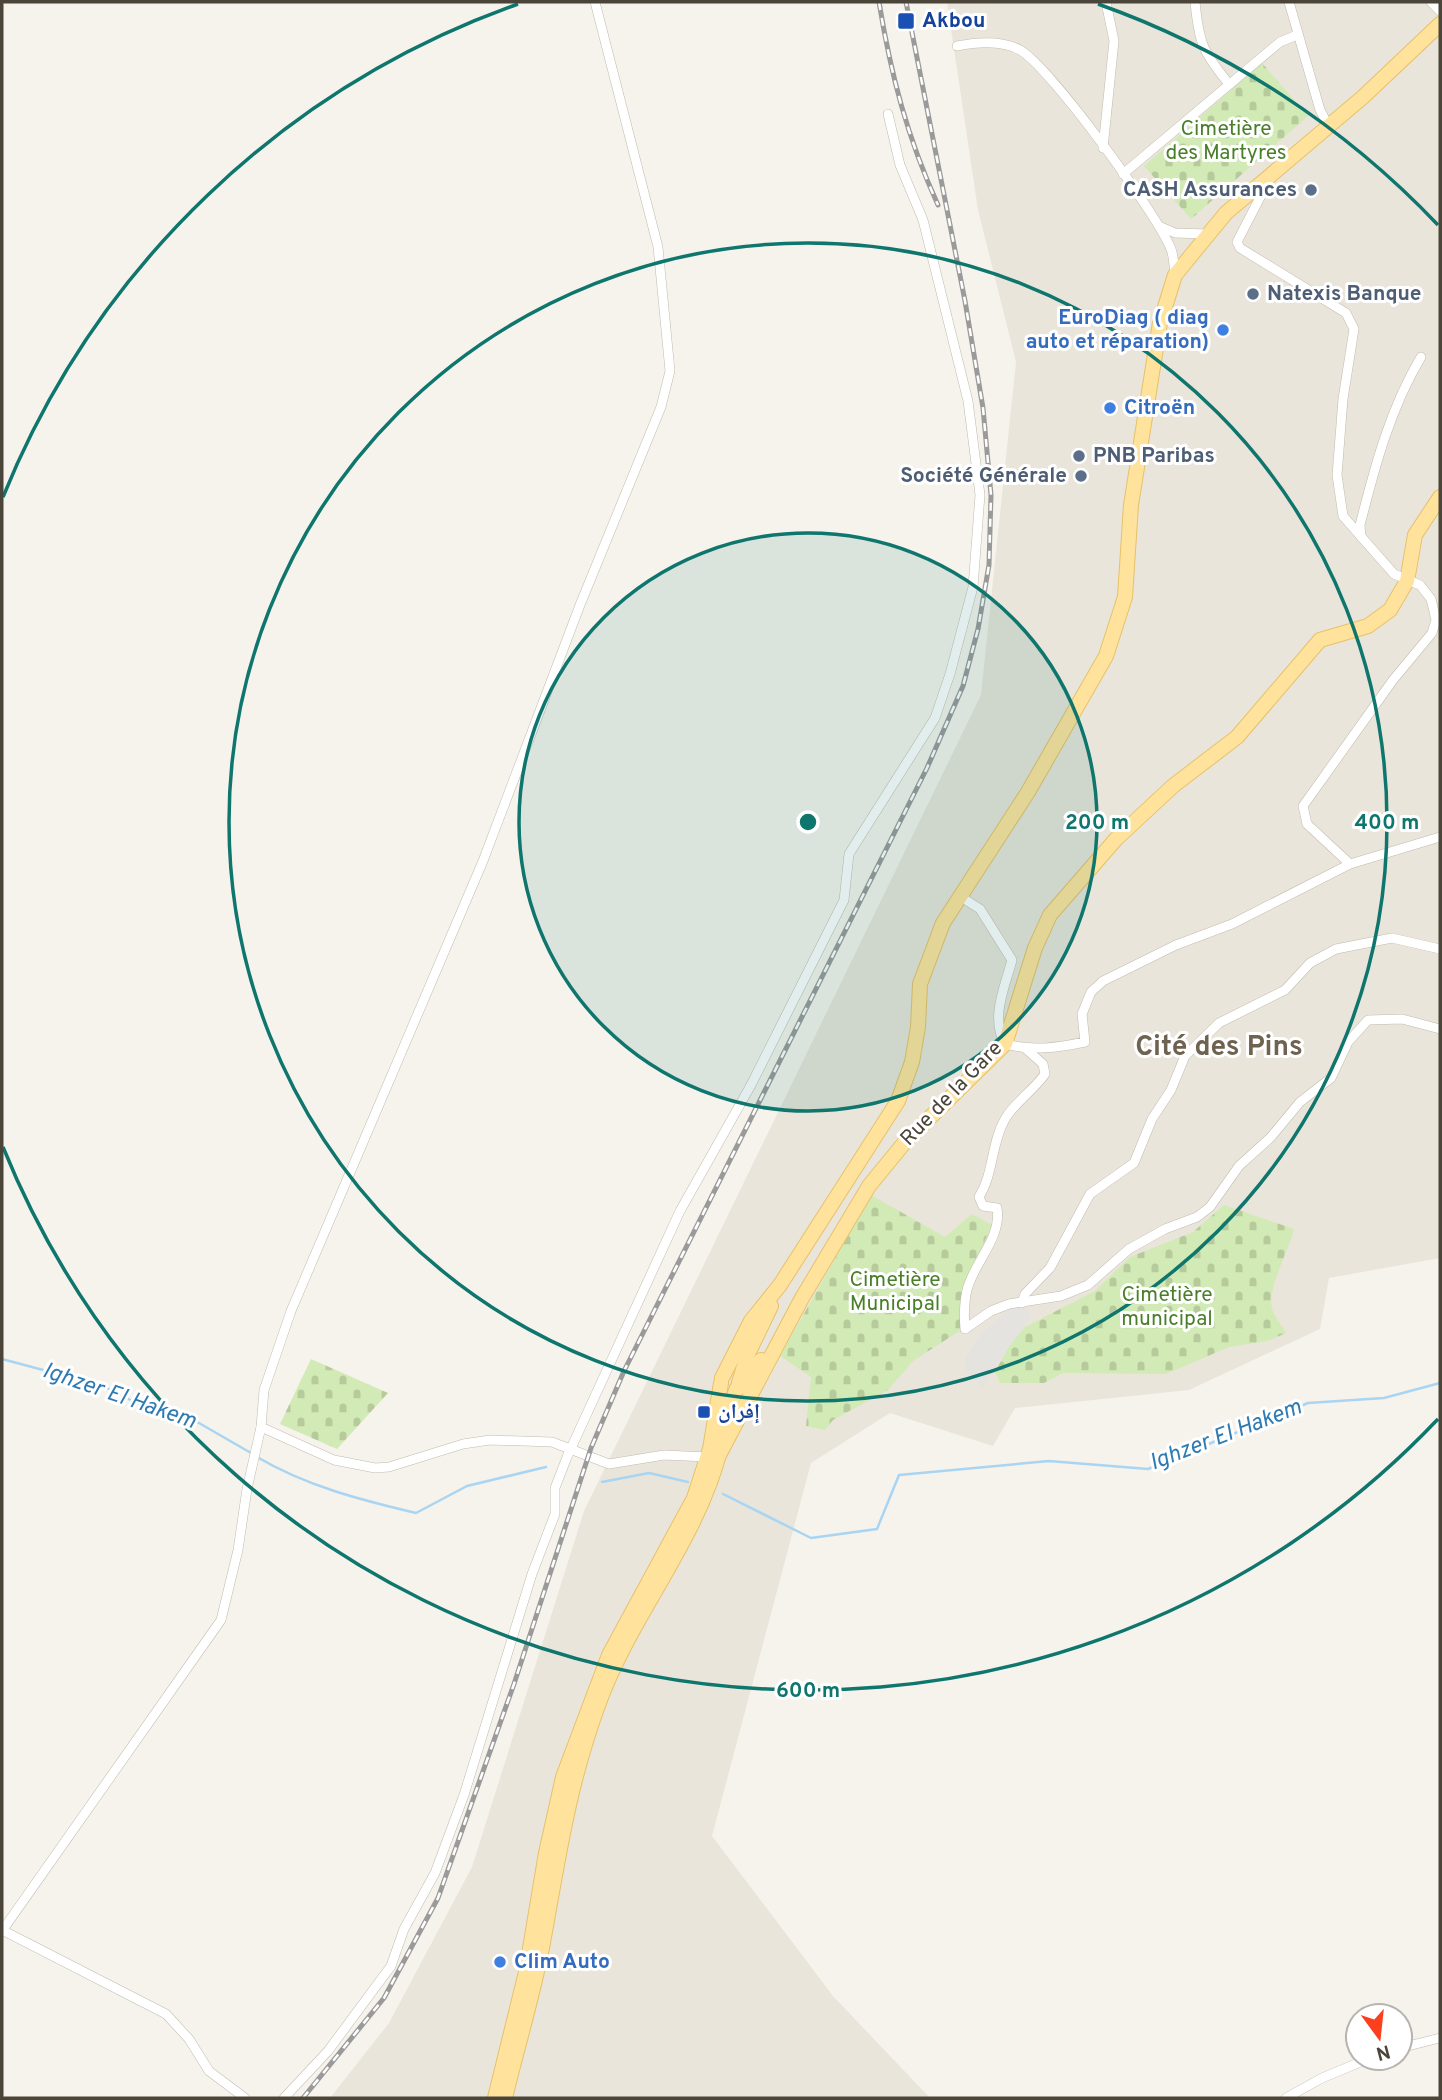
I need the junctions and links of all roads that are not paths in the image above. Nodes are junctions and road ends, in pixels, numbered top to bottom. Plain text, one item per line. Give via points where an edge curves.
1 (595, 2) edge
2 (1106, 2) edge
3 (1195, 2) edge
4 (1289, 2) edge
5 (1432, 2) edge
6 (1440, 11) edge
7 (1440, 24) edge
8 (1297, 35) junction
9 (957, 46) dead end
10 (1229, 84) junction
11 (888, 114) dead end
12 (1328, 125) junction
13 (1103, 148) junction
14 (1273, 172) junction
15 (1123, 174) junction
16 (1160, 226) junction
17 (1207, 234) junction
18 (1175, 275) junction
19 (1421, 357) dead end
20 (1440, 497) edge
21 (1361, 537) junction
22 (1407, 581) junction
23 (1440, 837) edge
24 (1350, 864) junction
25 (961, 897) junction
26 (1440, 949) edge
27 (1440, 1029) edge
28 (1005, 1044) junction
29 (1026, 1049) junction
30 (780, 1285) junction
31 (802, 1298) junction
32 (1022, 1303) junction
33 (759, 1377) junction
34 (721, 1381) junction
35 (738, 1385) junction
36 (738, 1407) junction
37 (261, 1427) junction
38 (572, 1448) junction
39 (712, 1453) junction
40 (700, 1499) junction
41 (2, 1931) edge
42 (1440, 2038) edge
43 (1414, 2044) edge
44 (1344, 2069) edge
45 (245, 2098) edge
46 (284, 2098) edge
47 (495, 2098) edge
48 (505, 2098) edge
49 (1286, 2098) edge

1 - 37 street via 658,247 670,370 661,407 483,862 291,1311 264,1390
2 - 13 street via 1114,41
3 - 10 street via 1205,54
4 - 8 street
5 - 6 street
7 - 12 main road
8 - 10 street via 1280,41
8 - 12 street
9 - 13 street via 1004,44 1021,51 1070,103
10 - 15 street
11 - 38 street via 900,165 923,220 974,431 980,526 970,599 935,718 849,853 844,900 751,1085 680,1211
12 - 14 main road
13 - 15 street
14 - 17 main road
14 - 21 street via 1237,242 1352,320 1337,475 1343,516
15 - 16 street
16 - 17 street via 1175,233
16 - 18 street via 1172,251
17 - 18 main road
18 - 25 main road via 1158,334 1131,505 1125,597 1116,628 1090,687
19 - 21 street via 1403,387 1379,451
20 - 22 main road, Rue de la Gare via 1415,535
21 - 22 street via 1394,575
22 - 24 street via 1420,585 1431,599 1436,620 1432,633 1303,806 1307,824
22 - 28 main road, Rue de la Gare via 1390,610 1368,626 1320,640 1237,737 1173,786 1116,839 1050,915
23 - 24 street
24 - 29 street via 1232,924 1103,981 1082,1014 1085,1042
25 - 28 street via 980,909 1012,960 997,1018
25 - 30 main road via 929,953 920,984 912,1062 898,1101
26 - 32 street via 1392,938 1336,949 1310,963 1285,990 1219,1023 1185,1056 1134,1163 1090,1194 1050,1268
27 - 32 street via 1402,1019 1368,1020 1348,1042 1331,1078 1300,1102 1239,1166 1204,1212 1129,1249 1088,1285 1061,1296
28 - 29 street
28 - 31 main road, Rue de la Gare via 897,1151 869,1186
29 - 32 street via 1043,1064 1045,1074 1008,1113 996,1141 979,1197 982,1206 997,1208 999,1218 967,1290 965,1329 991,1311
30 - 34 main road via 751,1321
30 - 35 main road
31 - 33 main road, Rue de la Gare
31 - 35 main road via 758,1365
33 - 35 main road via 748,1385
33 - 36 main road, Rue de la Gare
34 - 35 main road via 733,1375
34 - 39 main road
35 - 36 main road
36 - 39 main road
37 - 38 street via 334,1460 375,1468 490,1440 528,1439
37 - 41 street via 221,1620
38 - 39 street via 609,1464
38 - 46 street via 555,1488 555,1514 435,1873 404,1929 391,1966 328,2052
39 - 40 main road
40 - 47 main road via 623,1626 578,1731 554,1811 533,1936
40 - 48 main road via 601,1697 584,1743
41 - 45 street via 166,2014 209,2071
42 - 43 street
44 - 49 street

